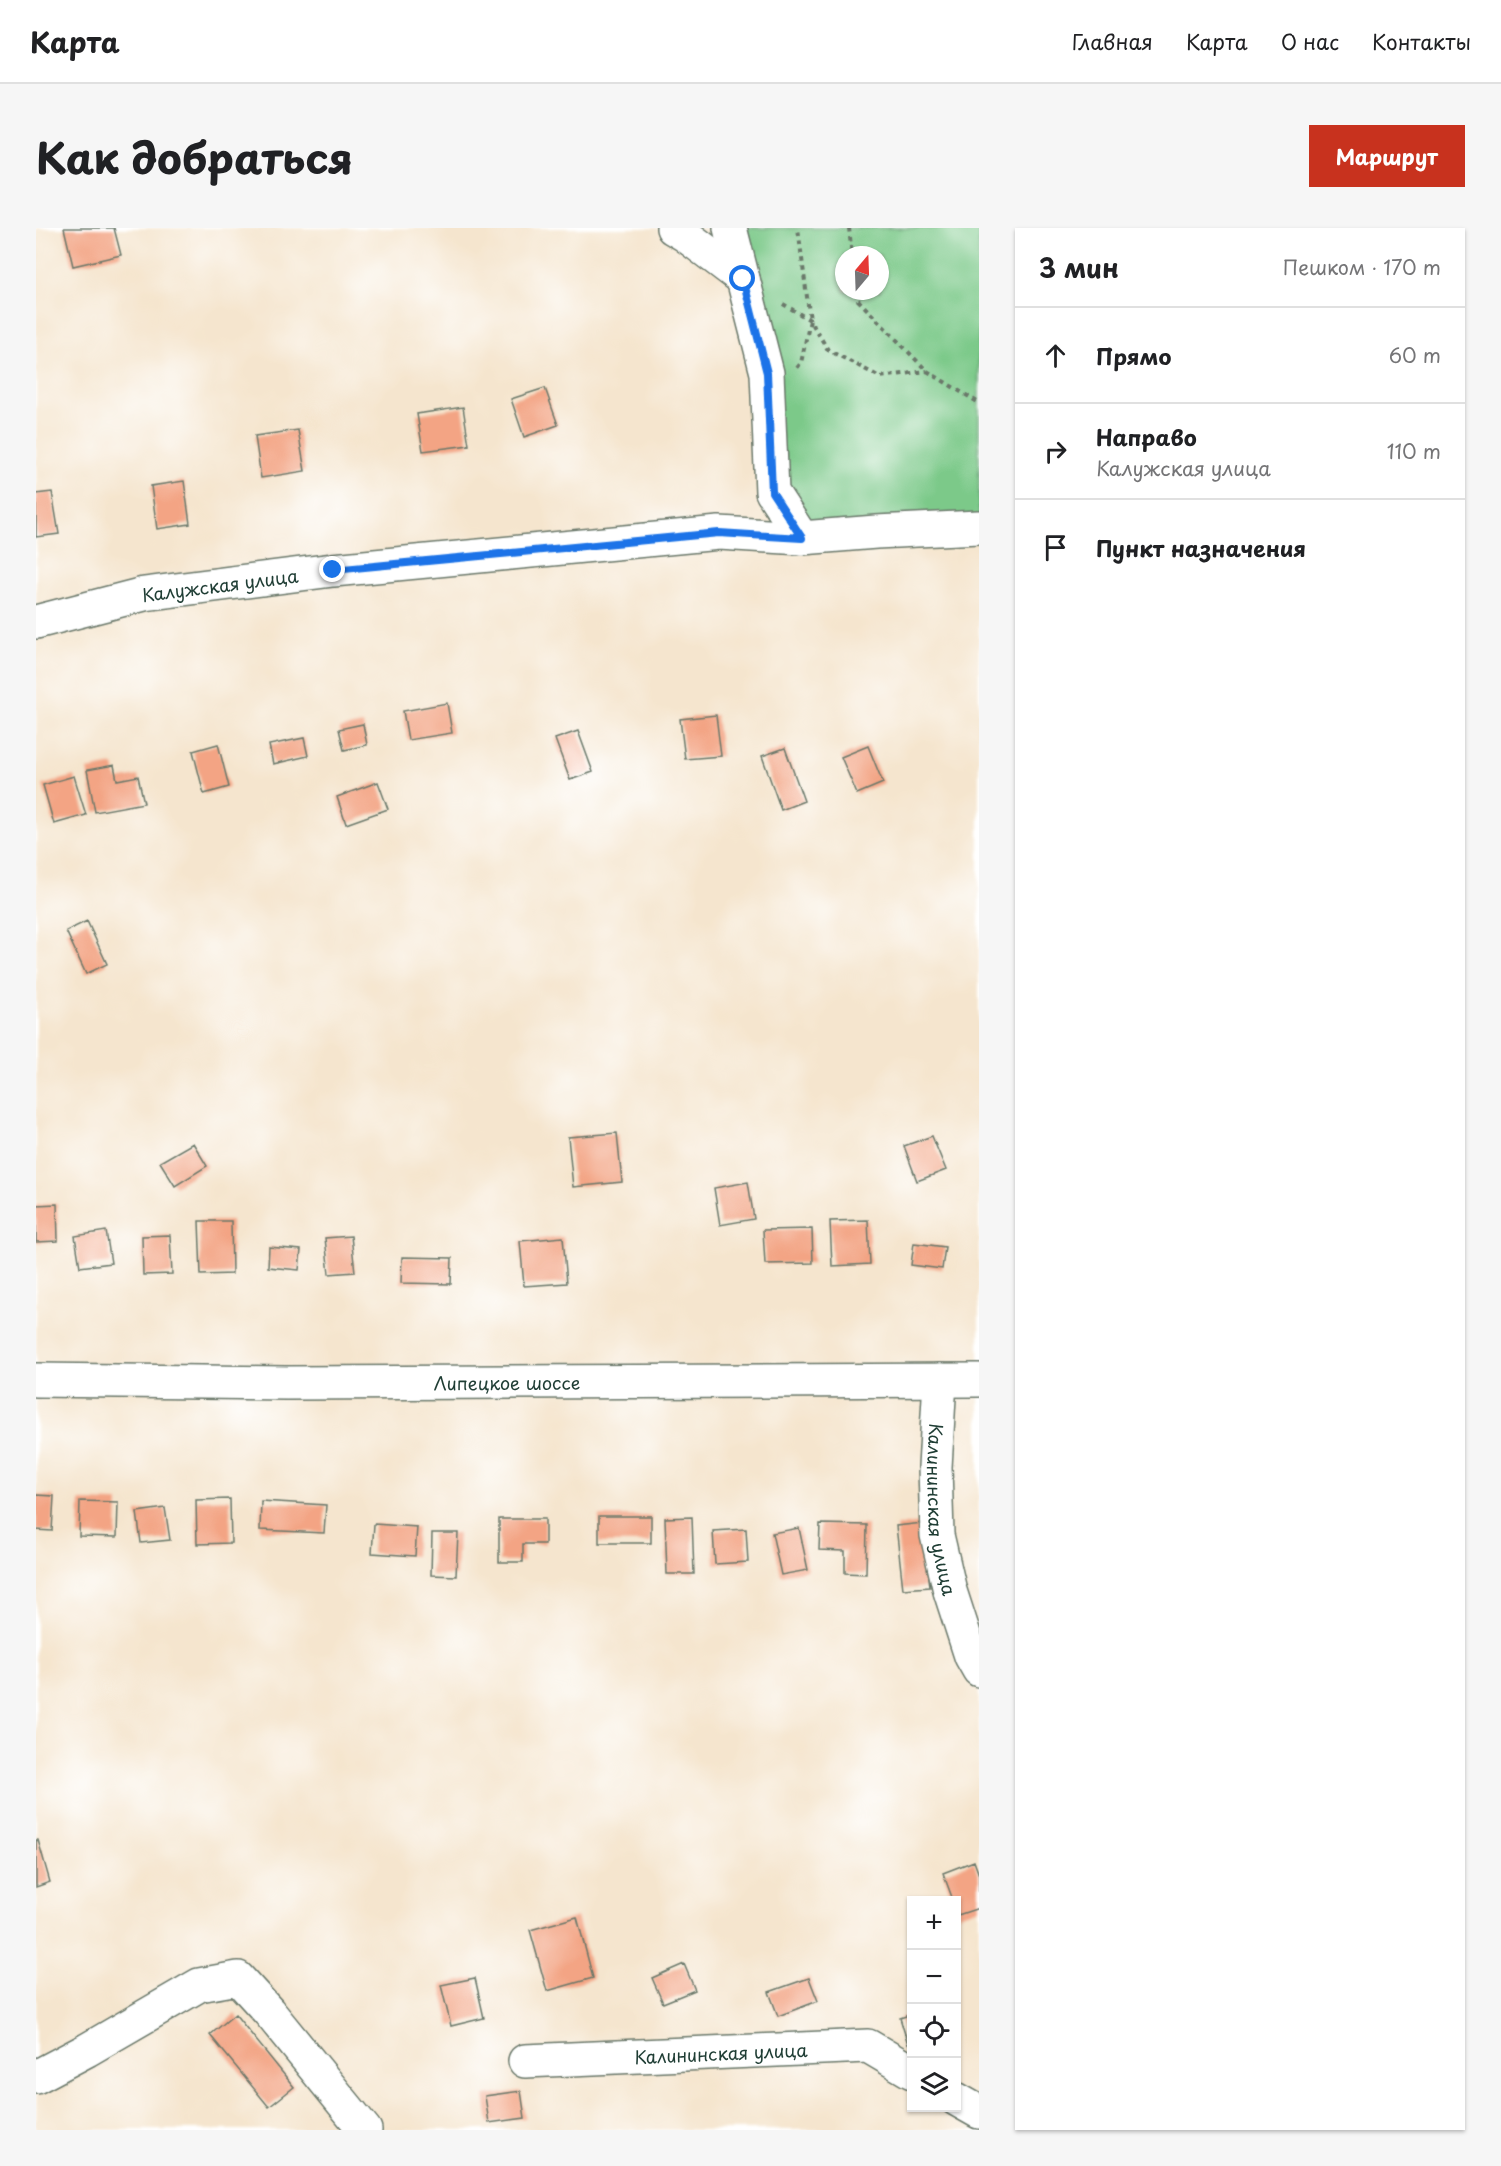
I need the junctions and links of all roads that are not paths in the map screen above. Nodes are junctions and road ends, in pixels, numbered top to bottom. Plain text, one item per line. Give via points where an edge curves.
1 (673, 228) edge
2 (730, 228) edge
3 (743, 279) junction
4 (979, 527) edge
5 (802, 538) junction
6 (36, 622) edge
7 (36, 1380) edge
8 (940, 1380) junction
9 (979, 1380) edge
10 (979, 1670) edge
11 (525, 2061) dead end
12 (907, 2069) edge
13 (36, 2077) edge
14 (961, 2101) edge
15 (979, 2112) edge
16 (365, 2130) edge

1 - 3 street
2 - 3 street
3 - 5 street via 767,373 772,492
4 - 5 street, Калужская улица
5 - 6 street, Калужская улица via 719,533 333,570 144,594
7 - 8 street, Липецкое шоссе
8 - 9 street, Липецкое шоссе
8 - 10 street, Калининская улица via 935,1467 937,1535 950,1591
11 - 12 street, Калининская улица via 868,2046
13 - 16 street via 199,1984 237,1978
14 - 15 street

